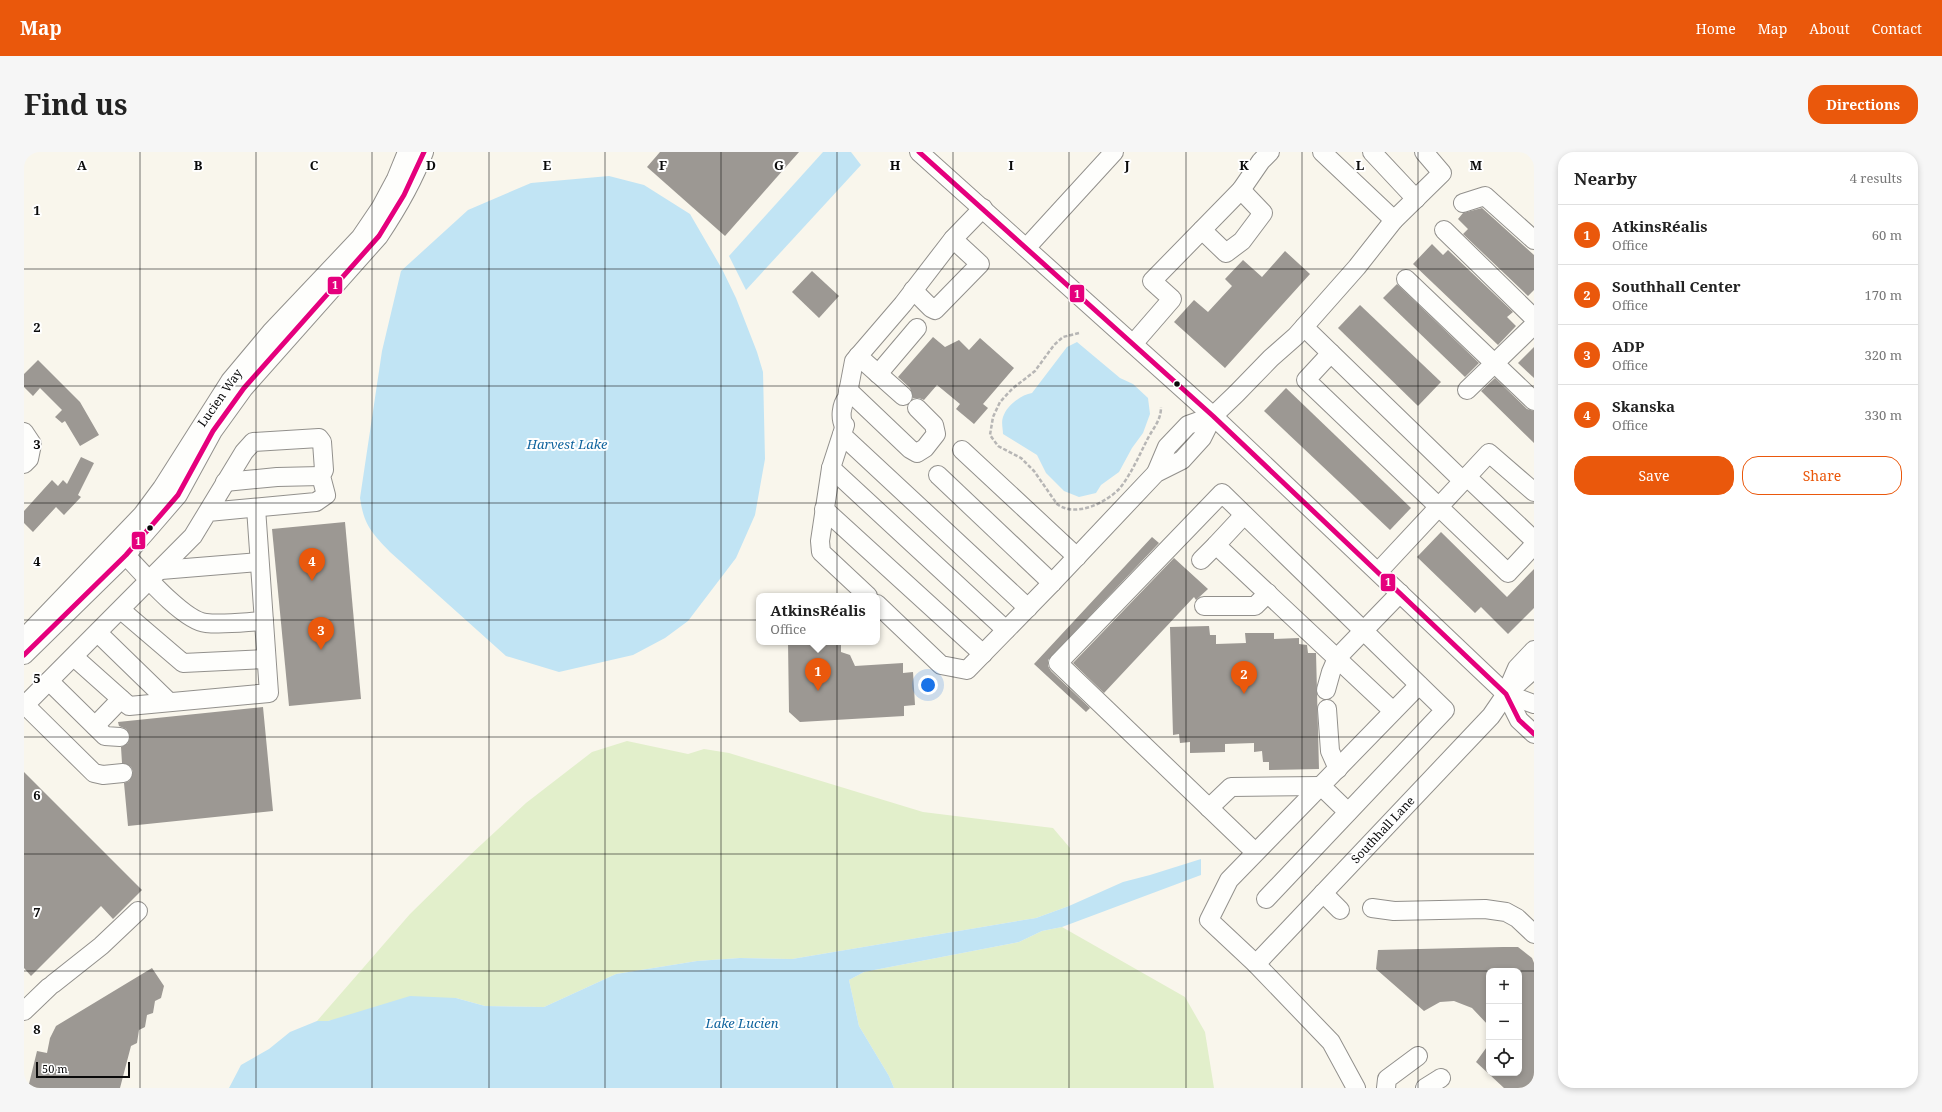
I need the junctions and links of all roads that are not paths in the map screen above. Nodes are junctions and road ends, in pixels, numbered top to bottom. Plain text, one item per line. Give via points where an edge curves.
1 (407, 152) edge
2 (424, 152) edge
3 (919, 152) edge
4 (1114, 152) edge
5 (1270, 152) edge
6 (1322, 152) edge
7 (1372, 152) edge
8 (1424, 152) edge
9 (1241, 190) junction
10 (1416, 199) junction
11 (1463, 203) dead end
12 (983, 208) junction
13 (1394, 220) junction
14 (1202, 230) junction
15 (1444, 230) dead end
16 (1530, 230) edge
17 (953, 238) junction
18 (1027, 247) junction
19 (1406, 279) dead end
20 (913, 290) junction
21 (1534, 318) edge
22 (1534, 325) edge
23 (1304, 327) junction
24 (917, 328) dead end
25 (1133, 344) junction
26 (1331, 353) junction
27 (858, 356) junction
28 (1494, 363) junction
29 (878, 374) junction
30 (1467, 390) dead end
31 (848, 394) junction
32 (903, 396) dead end
33 (1534, 401) edge
34 (917, 408) dead end
35 (1212, 416) junction
36 (843, 431) junction
37 (24, 432) edge
38 (962, 450) dead end
39 (26, 461) edge
40 (831, 468) junction
41 (938, 475) dead end
42 (321, 476) junction
43 (1465, 479) junction
44 (225, 482) junction
45 (1534, 492) edge
46 (256, 508) junction
47 (824, 508) junction
48 (1438, 508) junction
49 (208, 512) junction
50 (1244, 515) junction
51 (1534, 540) edge
52 (1216, 544) junction
53 (1534, 545) edge
54 (120, 549) junction
55 (1077, 557) junction
56 (1201, 560) dead end
57 (258, 562) junction
58 (1378, 572) junction
59 (156, 575) junction
60 (1052, 583) junction
61 (865, 593) edge
62 (1268, 593) junction
63 (1400, 593) junction
64 (1204, 606) dead end
65 (880, 607) edge
66 (1028, 608) junction
67 (121, 610) junction
68 (264, 621) junction
69 (1006, 630) junction
70 (1364, 632) junction
71 (98, 633) junction
72 (24, 638) edge
73 (1534, 650) edge
74 (983, 654) junction
75 (24, 655) edge
76 (74, 657) junction
77 (1337, 658) junction
78 (266, 659) junction
79 (1534, 669) edge
80 (50, 681) junction
81 (1418, 685) junction
82 (1326, 690) dead end
83 (1506, 694) junction
84 (122, 699) junction
85 (169, 702) junction
86 (25, 704) edge
87 (1534, 704) edge
88 (1327, 709) dead end
89 (1394, 711) junction
90 (95, 726) junction
91 (1534, 734) edge
92 (120, 737) dead end
93 (1338, 769) junction
94 (123, 772) dead end
95 (1321, 786) junction
96 (1210, 808) junction
97 (1348, 812) junction
98 (1255, 852) junction
99 (1323, 893) junction
100 (1266, 899) dead end
101 (1372, 908) dead end
102 (1340, 910) dead end
103 (138, 911) dead end
104 (1534, 934) edge
105 (1256, 964) junction
106 (24, 1011) edge
107 (1418, 1056) dead end
108 (1441, 1078) dead end
109 (1356, 1088) edge
110 (1386, 1088) edge
111 (1425, 1088) edge

1 - 54 street, Lucien Way via 381,207 360,238 271,332 230,381
2 - 54 street, Lucien Way via 398,208 379,236 244,388 213,430 178,495
3 - 12 street
4 - 18 street
5 - 9 street
6 - 13 street
7 - 10 street
8 - 10 street via 1442,173
9 - 14 street
9 - 14 street via 1263,213 1242,241 1226,253
10 - 13 street
11 - 16 street via 1484,196
12 - 17 street
12 - 18 street
13 - 23 street
14 - 25 street via 1152,281 1172,299
15 - 21 street
17 - 20 street
17 - 20 street via 980,264 935,310
18 - 25 street
19 - 28 street
20 - 27 street
22 - 28 street
23 - 26 street
23 - 35 street
24 - 29 street
25 - 35 street
26 - 43 street
26 - 48 street via 1306,380
27 - 29 street
27 - 31 street via 851,368
28 - 30 street
28 - 33 street
29 - 32 street
31 - 34 street via 910,449 917,452 925,448 936,434 934,426
31 - 36 street via 843,402
35 - 55 street via 1202,438 1182,460 1156,473
35 - 58 street
36 - 40 street
36 - 66 street
37 - 39 street via 32,444
38 - 55 street
40 - 47 street
40 - 69 street
41 - 60 street
42 - 44 street
42 - 44 street via 324,470 322,442 319,438 253,442
42 - 46 street via 326,495 316,502
43 - 45 street via 1489,453
43 - 48 street
43 - 51 street
44 - 49 street
46 - 49 street
46 - 57 street
47 - 61 street via 821,552
47 - 74 street
48 - 53 street via 1508,573
48 - 58 street
49 - 59 street via 193,536
50 - 52 street
50 - 70 street
50 - 96 street via 1222,493 1058,663
52 - 56 street
52 - 62 street
54 - 59 street
54 - 72 street, Lucien Way
54 - 75 street, Lucien Way
55 - 60 street
57 - 59 street
57 - 68 street
58 - 63 street
59 - 67 street
59 - 68 street via 177,607 191,618 205,623
60 - 66 street
62 - 64 street via 1255,606
62 - 77 street
63 - 70 street
63 - 83 street
65 - 74 street via 941,665 967,670
66 - 69 street
67 - 71 street
67 - 78 street via 183,663
68 - 78 street
69 - 74 street
70 - 77 street
70 - 81 street
71 - 76 street
71 - 85 street
73 - 83 street via 1517,668
76 - 80 street
76 - 84 street
77 - 82 street
77 - 89 street
78 - 85 street via 269,693
79 - 83 street
80 - 86 street
80 - 90 street
81 - 89 street
81 - 97 street via 1445,710
83 - 87 street
83 - 91 street via 1518,720
83 - 99 street, Southhall Lane via 1491,716
84 - 85 street via 129,706
84 - 90 street
86 - 94 street via 94,773 103,775
88 - 93 street via 1330,750
89 - 93 street
90 - 92 street via 105,736
93 - 95 street
95 - 96 street via 1230,787
95 - 97 street
95 - 98 street
96 - 98 street
97 - 100 street
98 - 105 street via 1229,880 1209,920
99 - 102 street
99 - 105 street, Southhall Lane
101 - 104 street via 1485,909 1506,912 1517,918
103 - 106 street
105 - 109 street via 1331,1042
107 - 110 street via 1387,1079
108 - 111 street

